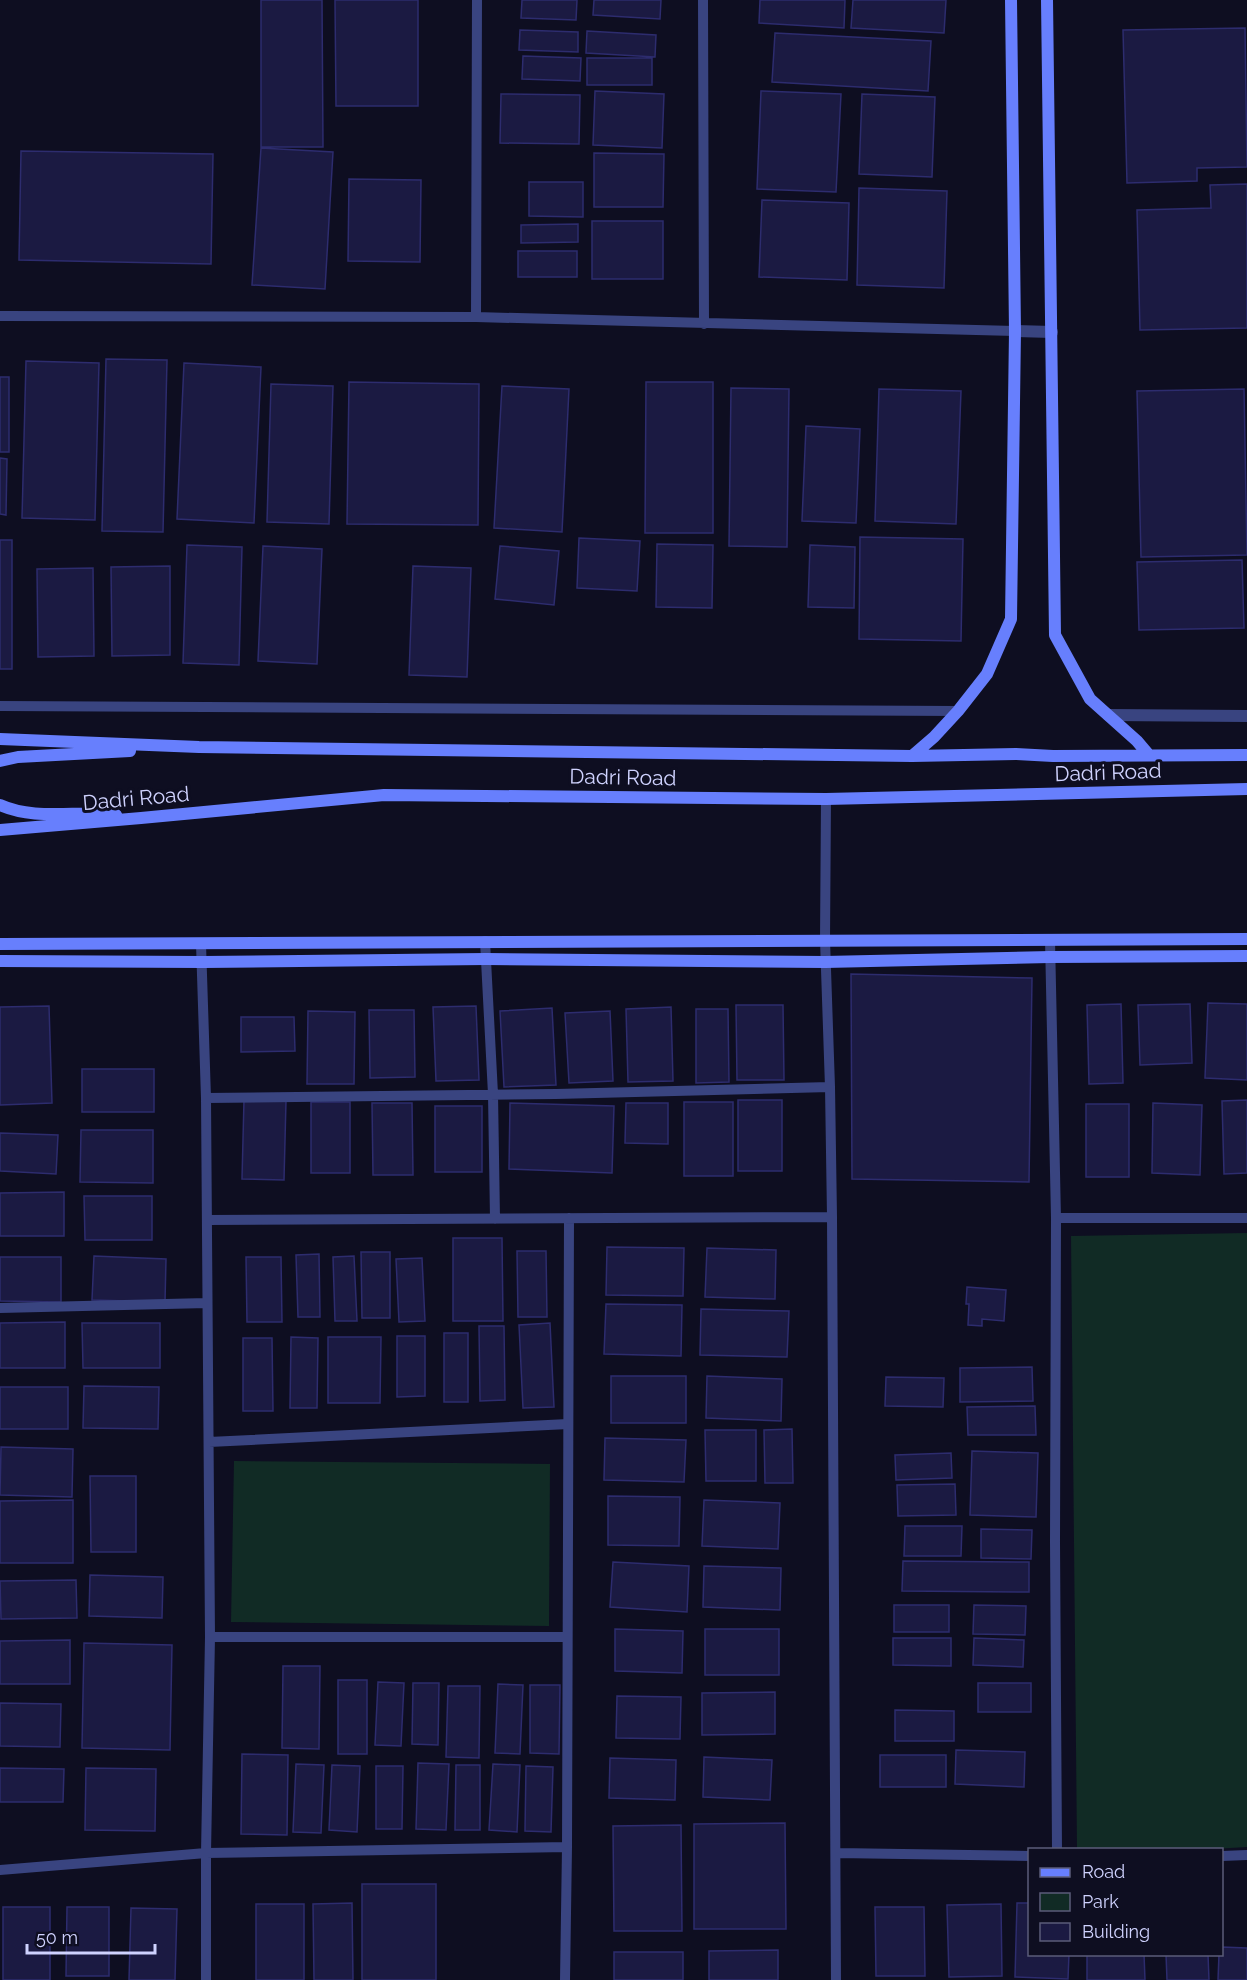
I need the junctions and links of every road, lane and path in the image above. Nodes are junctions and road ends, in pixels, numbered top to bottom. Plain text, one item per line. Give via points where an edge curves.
1 (477, 0) edge
2 (704, 0) edge
3 (1011, 0) edge
4 (1047, 0) edge
5 (0, 316) edge
6 (476, 317) junction
7 (704, 324) junction
8 (1015, 331) junction
9 (1052, 332) junction
10 (0, 706) edge
11 (958, 711) junction
12 (1108, 715) junction
13 (1247, 716) edge
14 (0, 739) edge
15 (199, 747) junction
16 (1148, 754) junction
17 (1247, 754) edge
18 (912, 756) junction
19 (0, 761) edge
20 (1247, 789) edge
21 (826, 799) junction
22 (0, 805) edge
23 (141, 818) junction
24 (0, 830) edge
25 (1247, 939) edge
26 (825, 940) junction
27 (1050, 940) junction
28 (485, 941) junction
29 (0, 944) edge
30 (201, 944) junction
31 (1247, 956) edge
32 (1050, 957) junction
33 (486, 959) junction
34 (0, 961) edge
35 (203, 962) junction
36 (825, 962) junction
37 (830, 1087) junction
38 (494, 1094) junction
39 (206, 1098) junction
40 (832, 1217) junction
41 (569, 1218) junction
42 (1056, 1218) junction
43 (1247, 1218) edge
44 (495, 1219) junction
45 (207, 1220) junction
46 (207, 1304) junction
47 (0, 1308) edge
48 (568, 1424) junction
49 (209, 1442) junction
50 (210, 1637) junction
51 (567, 1637) junction
52 (567, 1847) junction
53 (1057, 1848) edge
54 (206, 1853) junction
55 (837, 1853) junction
56 (1247, 1855) edge
57 (1028, 1856) edge
58 (1223, 1856) edge
59 (0, 1870) edge
60 (206, 1980) edge
61 (565, 1980) edge
62 (836, 1980) edge

1 - 6 lane
2 - 7 lane
3 - 8 street
4 - 9 street
5 - 6 lane
6 - 7 lane
7 - 8 lane
8 - 9 street
8 - 11 street via 1011,619 987,674
9 - 12 street via 1055,635 1090,699
10 - 11 lane
11 - 18 street
12 - 13 street
12 - 16 street
14 - 15 street, Dadri Road
15 - 18 street, Dadri Road
15 - 19 street
16 - 17 street, Dadri Road
16 - 18 street, Dadri Road
20 - 21 street, Dadri Road
21 - 23 street, Dadri Road via 384,795
21 - 26 lane
22 - 23 street via 27,813 97,813
23 - 24 street, Dadri Road
25 - 27 street
26 - 27 street
26 - 28 street
26 - 36 lane
27 - 32 lane
28 - 30 street
28 - 33 lane
29 - 30 street
30 - 35 lane
31 - 32 street
32 - 36 street
32 - 42 lane
33 - 35 street
33 - 36 street
33 - 38 lane
34 - 35 street
35 - 39 lane
36 - 37 lane
37 - 38 lane
37 - 40 lane
38 - 39 lane
38 - 44 lane
39 - 45 lane
40 - 41 lane
40 - 55 lane
41 - 44 lane
41 - 48 lane
42 - 43 lane
42 - 53 lane
44 - 45 lane
45 - 46 lane
46 - 47 lane
46 - 49 lane
48 - 49 lane
48 - 51 lane
49 - 50 lane
50 - 51 lane
50 - 54 lane
51 - 52 lane
52 - 54 lane
52 - 61 lane
54 - 59 lane
54 - 60 lane
55 - 57 lane
55 - 62 lane
56 - 58 lane

